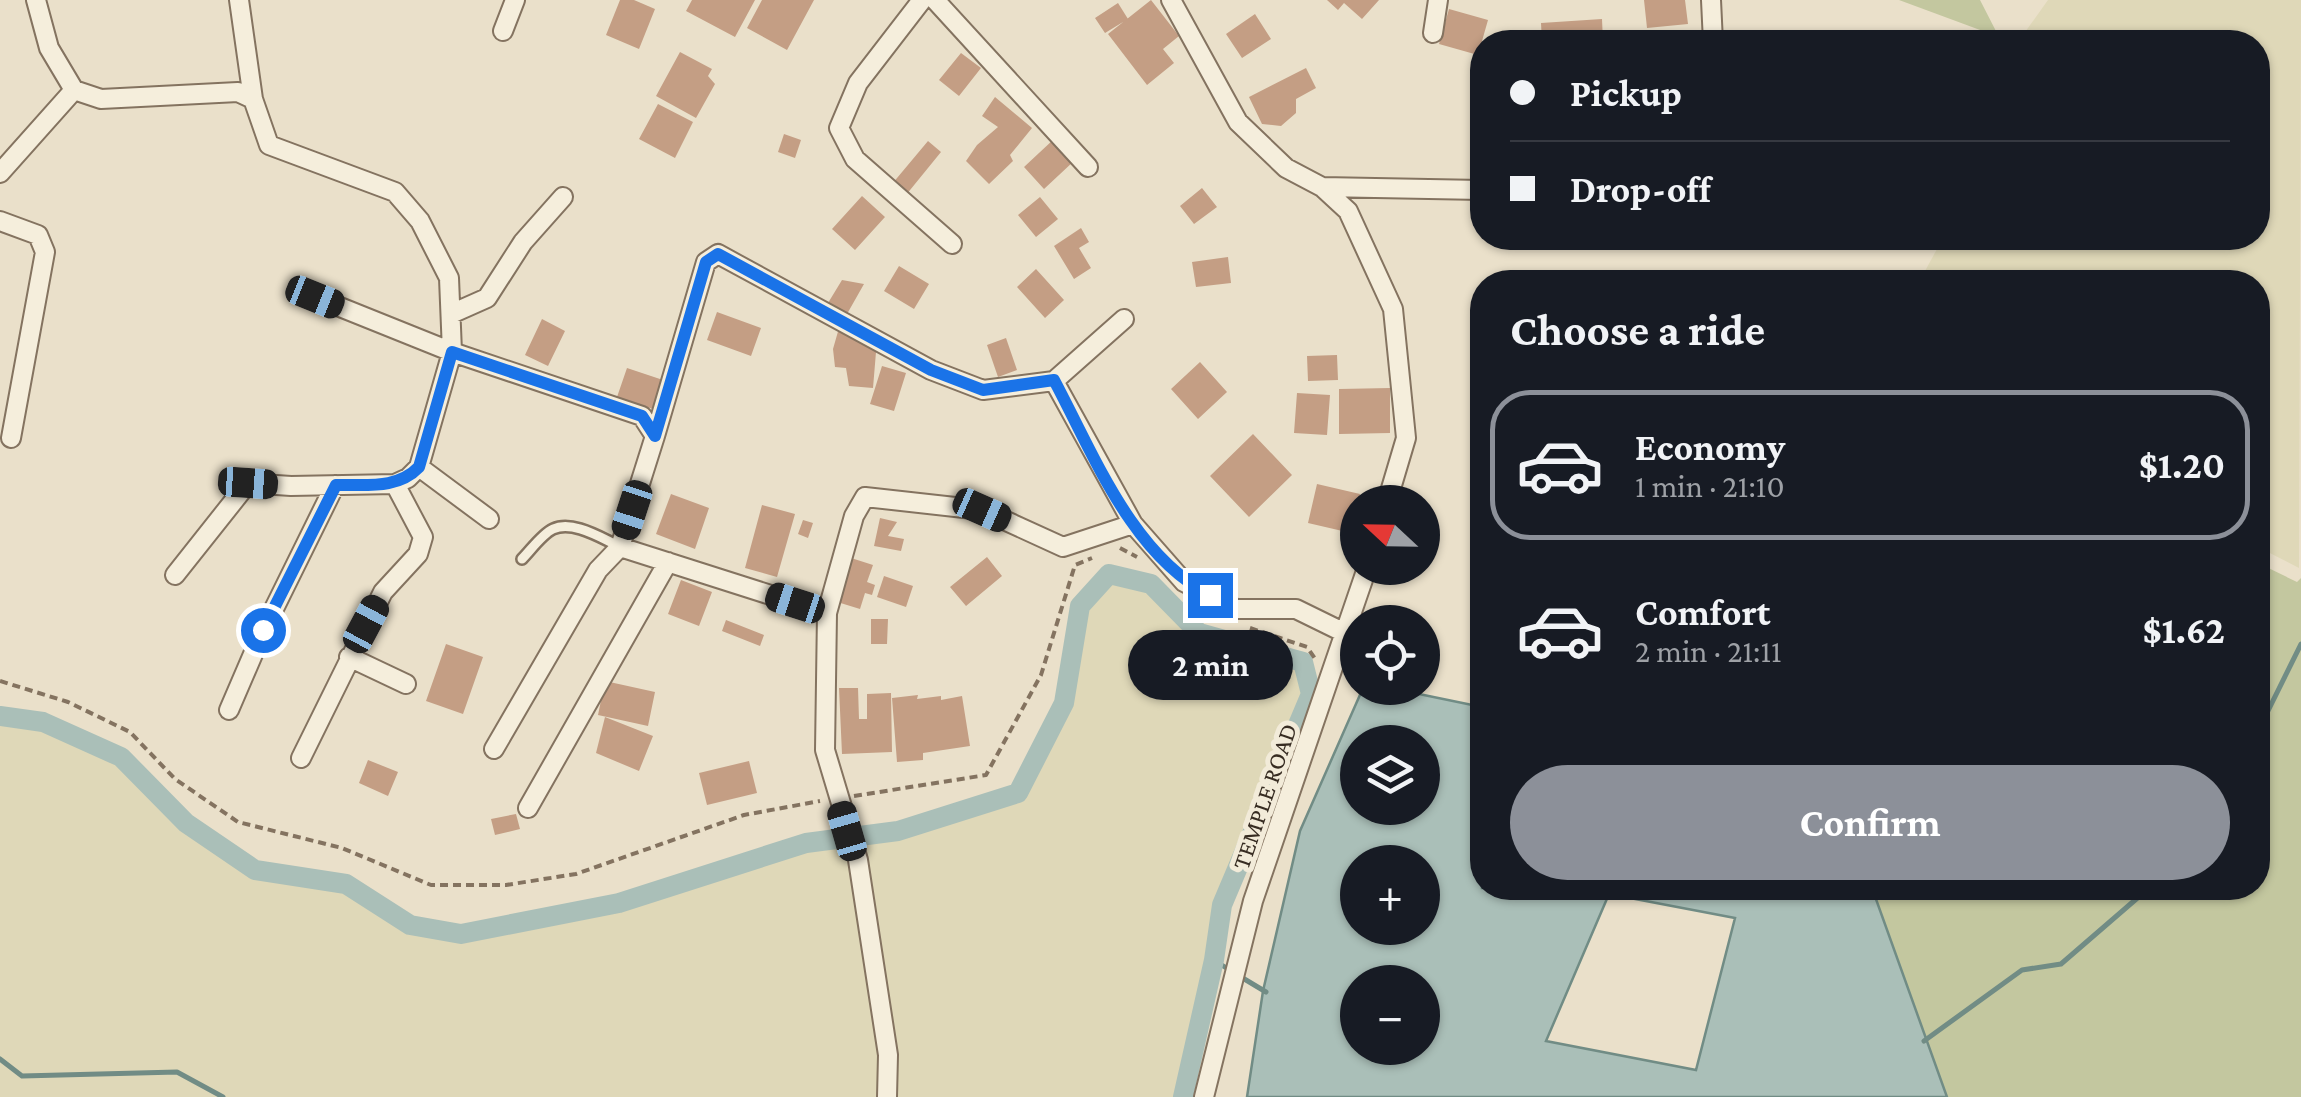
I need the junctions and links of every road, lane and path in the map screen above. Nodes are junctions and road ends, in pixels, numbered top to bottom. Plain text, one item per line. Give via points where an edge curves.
1 (36, 0) edge
2 (239, 0) edge
3 (515, 0) edge
4 (922, 0) edge
5 (935, 0) edge
6 (1171, 0) edge
7 (1438, 0) edge
8 (1711, 0) edge
9 (1712, 30) edge
10 (503, 31) dead end
11 (1433, 33) dead end
12 (74, 90) junction
13 (253, 99) junction
14 (1088, 167) dead end
15 (0, 172) edge
16 (1322, 188) junction
17 (1470, 190) edge
18 (563, 197) dead end
19 (0, 221) edge
20 (952, 244) dead end
21 (315, 297) dead end
22 (451, 314) junction
23 (1124, 319) dead end
24 (452, 352) junction
25 (1054, 380) junction
26 (655, 436) junction
27 (11, 438) dead end
28 (419, 467) junction
29 (395, 484) junction
30 (336, 485) junction
31 (1392, 485) edge
32 (489, 518) dead end
33 (1132, 524) junction
34 (620, 546) junction
35 (522, 559) dead end
36 (668, 562) junction
37 (175, 575) dead end
38 (827, 613) junction
39 (1340, 631) edge
40 (1340, 654) edge
41 (349, 657) junction
42 (406, 684) dead end
43 (229, 710) dead end
44 (494, 749) dead end
45 (301, 758) dead end
46 (528, 808) dead end
47 (887, 1097) edge
48 (1204, 1097) edge

1 - 12 street via 49,48
2 - 13 street
3 - 10 street
4 - 20 street via 858,84 840,128 855,159
5 - 14 street
6 - 16 street via 1238,122 1286,168
7 - 11 street
8 - 9 street
12 - 13 street via 101,98 238,92
12 - 15 street
13 - 22 street via 269,145 395,192 420,220 449,278
16 - 17 street
16 - 31 street via 1348,211 1393,309 1406,438
18 - 22 street via 487,298
19 - 27 street via 38,235 45,252
21 - 24 street
22 - 24 street
23 - 25 street
24 - 26 street via 642,416
24 - 28 street
25 - 26 street via 983,390 931,370 718,254 706,262
25 - 33 street
26 - 34 street
28 - 29 street
28 - 32 street
29 - 30 street
29 - 41 street via 423,537
30 - 37 street via 248,483
30 - 43 street
33 - 38 street via 1063,547 982,510 866,497 854,516
33 - 39 street via 1184,582 1236,609 1296,609
34 - 35 lane via 563,528
34 - 36 street
34 - 44 street via 598,570
36 - 38 street
36 - 46 street
38 - 47 street via 825,750 858,860 888,1055
40 - 48 street, TEMPLE ROAD via 1246,927
41 - 42 street
41 - 45 street

